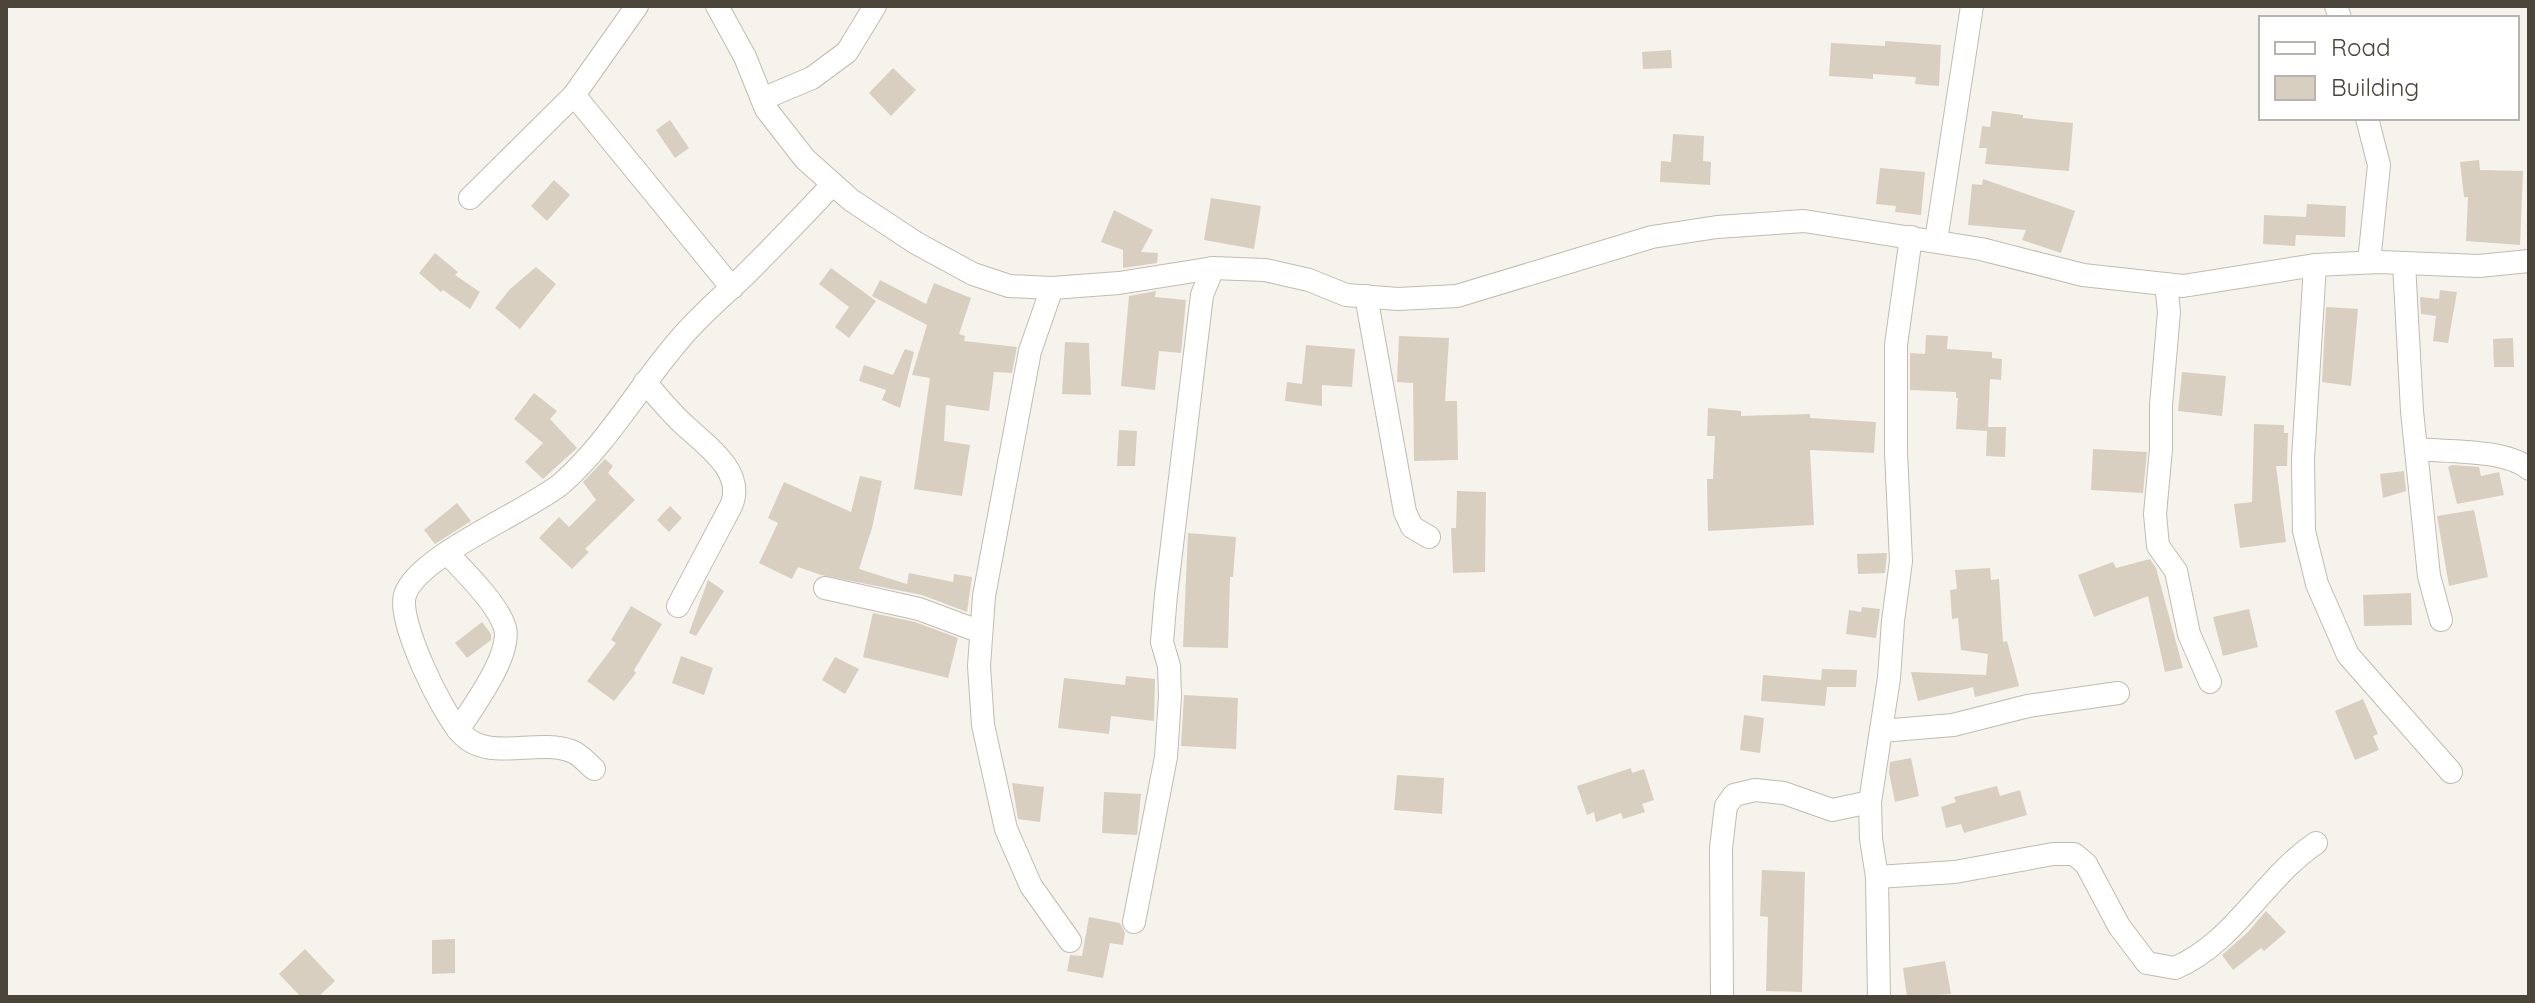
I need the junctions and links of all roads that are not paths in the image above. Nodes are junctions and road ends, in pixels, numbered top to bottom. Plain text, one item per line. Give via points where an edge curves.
1 (637, 6) edge
2 (717, 6) edge
3 (875, 6) edge
4 (1972, 6) edge
5 (574, 95) junction
6 (762, 99) junction
7 (2368, 120) edge
8 (833, 184) junction
9 (470, 198) dead end
10 (1911, 237) junction
11 (1936, 241) junction
12 (2529, 261) edge
13 (2369, 262) junction
14 (2404, 263) junction
15 (2315, 265) junction
16 (1213, 268) junction
17 (2166, 284) junction
18 (732, 288) junction
19 (1052, 288) junction
20 (1366, 296) junction
21 (645, 382) junction
22 (2416, 449) junction
23 (2529, 469) edge
24 (1429, 537) dead end
25 (447, 553) junction
26 (825, 588) dead end
27 (678, 606) dead end
28 (2441, 620) dead end
29 (981, 632) junction
30 (2210, 682) dead end
31 (2118, 693) dead end
32 (458, 730) junction
33 (1881, 731) junction
34 (594, 769) dead end
35 (2451, 772) dead end
36 (1870, 802) junction
37 (2316, 843) dead end
38 (1877, 877) junction
39 (1134, 922) dead end
40 (1070, 941) dead end
41 (1722, 997) edge
42 (1879, 997) edge

1 - 5 street
2 - 6 street
3 - 6 street via 847,52 812,78
4 - 11 street
5 - 9 street
5 - 18 street
6 - 8 street via 805,159
7 - 13 street via 2379,165
8 - 18 street
8 - 19 street via 916,243 973,274 1009,286
10 - 11 street
10 - 20 street via 1804,221 1717,227 1652,237 1457,296
10 - 33 street via 1896,345 1901,561
11 - 17 street via 2083,275
12 - 14 street via 2479,266
13 - 14 street
13 - 15 street
14 - 22 street
15 - 17 street via 2183,286
15 - 35 street via 2303,459 2304,531 2317,584 2348,655
16 - 19 street
16 - 20 street via 1265,270 1346,295
16 - 39 street via 1202,295 1166,595 1166,757
17 - 30 street via 2158,546 2176,571 2189,634
18 - 21 street via 681,337
19 - 29 street via 1030,351
20 - 24 street via 1405,512 1412,527
21 - 25 street via 594,451 559,486
21 - 27 street via 721,459 733,481 731,506
22 - 23 street via 2499,456
22 - 28 street via 2429,576
25 - 32 street via 412,580 403,610 418,656
25 - 32 street via 479,587 504,626 506,640
26 - 29 street via 919,609
29 - 40 street via 983,725 1006,829 1031,886
31 - 33 street via 2028,706 1953,725
32 - 34 street via 488,748 555,746 574,752
33 - 36 street
36 - 38 street
36 - 41 street via 1832,810 1784,793 1755,790 1734,795 1726,806 1721,848
37 - 38 street via 2298,855 2208,949 2175,968 2147,963 2119,926 2086,864 2074,854 1955,872
38 - 42 street

